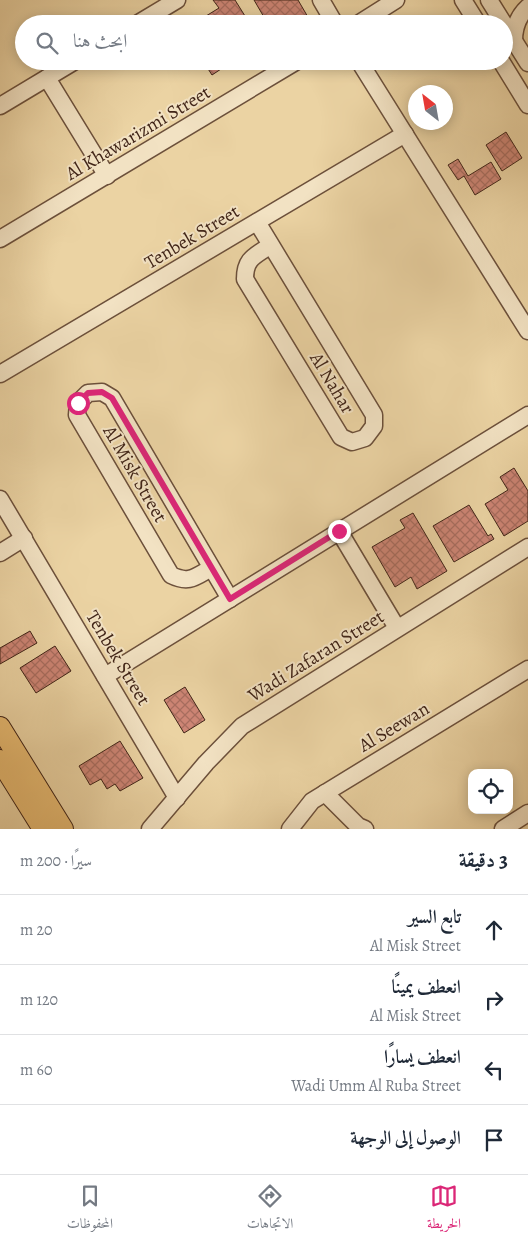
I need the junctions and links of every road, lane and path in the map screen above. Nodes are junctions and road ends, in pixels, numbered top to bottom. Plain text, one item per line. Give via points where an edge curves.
1 (321, 0) edge
2 (396, 0) edge
3 (463, 0) edge
4 (489, 0) edge
5 (174, 1) edge
6 (528, 7) edge
7 (151, 15) edge
8 (330, 15) edge
9 (372, 15) edge
10 (472, 15) edge
11 (498, 15) edge
12 (514, 41) joint
13 (528, 63) edge
14 (60, 70) edge
15 (282, 70) edge
16 (365, 70) edge
17 (507, 70) edge
18 (47, 78) junction
19 (528, 105) edge
20 (0, 106) edge
21 (405, 134) junction
22 (107, 176) junction
23 (257, 222) junction
24 (0, 239) edge
25 (271, 245) junction
26 (528, 331) edge
27 (0, 374) edge
28 (528, 415) edge
29 (0, 498) edge
30 (339, 531) junction
31 (24, 538) junction
32 (528, 547) edge
33 (0, 553) edge
34 (211, 568) junction
35 (230, 599) junction
36 (397, 628) junction
37 (528, 669) edge
38 (105, 676) junction
39 (0, 727) edge
40 (5, 761) edge
41 (325, 793) junction
42 (177, 798) junction
43 (528, 813) edge
44 (43, 829) edge
45 (63, 829) edge
46 (150, 829) edge
47 (290, 829) edge
48 (365, 829) edge
49 (503, 829) edge

1 - 8 street
2 - 9 street
3 - 10 street
4 - 11 street
5 - 7 street
6 - 12 street via 516,25
12 - 13 street
14 - 18 street
15 - 22 street, Al Khawarizmi Street
16 - 21 street
17 - 19 street
18 - 20 street
18 - 22 street
21 - 23 street, Tenbek Street
21 - 26 street
22 - 24 street, Al Khawarizmi Street
23 - 25 street, Al Nahar
23 - 27 street, Tenbek Street
25 - 25 street, Al Nahar via 374,415 374,426 365,438 352,442 340,437 245,278 249,260
28 - 30 street
29 - 31 street, Tenbek Street
30 - 35 street
30 - 36 street
31 - 33 street
31 - 38 street, Tenbek Street
32 - 36 street, Wadi Zafaran Street
34 - 34 street, Al Misk Street via 112,398 102,392 88,393 78,403 77,415 170,575 189,580
34 - 35 street, Al Misk Street
35 - 38 street
36 - 42 street, Wadi Zafaran Street via 242,726
37 - 41 street, Al Seewan
38 - 42 street, Tenbek Street
39 - 40 main road
40 - 44 main road
40 - 45 main road
41 - 47 street, Al Seewan via 312,801
41 - 48 street
42 - 46 street, Wadi Zafaran Street
43 - 49 street

